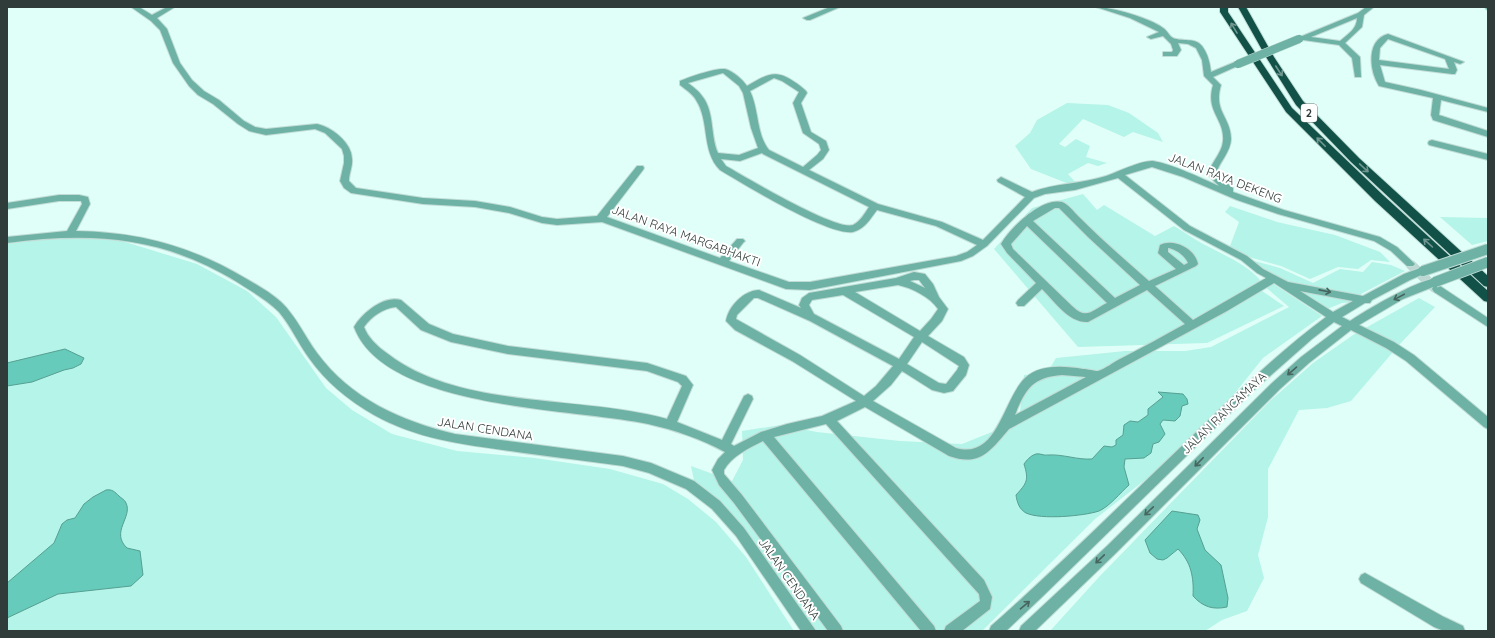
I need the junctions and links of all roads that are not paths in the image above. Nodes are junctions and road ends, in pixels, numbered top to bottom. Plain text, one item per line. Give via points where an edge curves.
1 (134, 7) edge
2 (172, 7) edge
3 (837, 7) edge
4 (1099, 7) edge
5 (1223, 9) edge
6 (1244, 9) edge
7 (1363, 10) edge
8 (152, 18) junction
9 (807, 18) dead end
10 (1165, 33) junction
11 (1151, 37) dead end
12 (1300, 38) junction
13 (1170, 40) junction
14 (1341, 43) junction
15 (1166, 54) dead end
16 (1448, 58) junction
17 (1376, 62) junction
18 (1460, 62) dead end
19 (1223, 71) junction
20 (1358, 74) dead end
21 (1208, 76) junction
22 (1217, 85) junction
23 (746, 90) junction
24 (1437, 97) junction
25 (1488, 110) edge
26 (1488, 134) edge
27 (1432, 143) dead end
28 (763, 149) junction
29 (715, 156) junction
30 (740, 158) junction
31 (1488, 158) edge
32 (640, 168) dead end
33 (804, 170) junction
34 (729, 172) junction
35 (1119, 175) junction
36 (1001, 180) dead end
37 (1032, 196) junction
38 (1240, 198) junction
39 (7, 206) edge
40 (875, 206) junction
41 (600, 219) junction
42 (1028, 221) junction
43 (69, 235) junction
44 (7, 240) edge
45 (740, 241) dead end
46 (984, 244) junction
47 (1488, 249) edge
48 (952, 260) joint
49 (722, 262) junction
50 (1488, 262) edge
51 (1410, 264) tunnel mouth
52 (1183, 270) dead end
53 (1274, 278) junction
54 (1488, 282) edge
55 (1042, 284) junction
56 (1148, 285) junction
57 (1286, 285) junction
58 (1436, 286) junction
59 (845, 291) junction
60 (1488, 298) edge
61 (1364, 299) junction
62 (1021, 303) dead end
63 (1115, 304) junction
64 (1382, 306) junction
65 (812, 317) junction
66 (1333, 317) junction
67 (1488, 323) edge
68 (1192, 325) junction
69 (1350, 326) junction
70 (1314, 331) junction
71 (920, 337) junction
72 (1329, 340) junction
73 (900, 365) junction
74 (1099, 374) junction
75 (748, 399) dead end
76 (864, 401) junction
77 (828, 419) junction
78 (1488, 424) edge
79 (670, 425) junction
80 (1005, 426) junction
81 (765, 435) junction
82 (724, 446) junction
83 (734, 452) junction
84 (1365, 579) dead end
85 (809, 631) edge
86 (836, 631) edge
87 (929, 631) edge
88 (951, 631) edge
89 (996, 631) edge
90 (1026, 631) edge
91 (1458, 631) edge

1 - 8 street, JALAN RAYA MARGABHAKTI
2 - 8 street
3 - 9 street
4 - 10 street via 1132,17
60 -> 5 highway, 2 via 1379,198 1289,110
6 -> 54 highway, 2 via 1299,102 1355,160
7 - 12 street
7 - 14 street via 1359,28
8 - 41 street, JALAN RAYA MARGABHAKTI via 163,29 173,58 190,82 244,124 265,132 320,127 338,140 350,158 343,179 348,188 354,191 423,201 475,204 557,222
10 - 11 street
10 - 13 street
12 - 14 street
12 - 19 street, bridge
13 - 15 street via 1177,50 1174,54
13 - 21 street via 1190,42 1199,47 1206,60
14 - 20 street via 1356,57
16 - 17 street via 1452,72
16 - 17 street via 1388,36 1384,37 1375,53
16 - 18 street
17 - 24 street via 1382,84
19 - 21 street
19 - 22 street
21 - 22 street
22 - 38 street via 1213,101 1227,141 1212,175
23 - 28 street
23 - 29 street via 723,71 683,83 702,103
23 - 33 street via 767,77 776,75 802,91 797,104 806,130 808,135 823,143 825,150
24 - 25 street
24 - 26 street via 1434,115 1436,118
27 - 31 street
28 - 30 street
28 - 33 street
29 - 30 street
29 - 34 street via 719,165
30 - 34 street
32 - 41 street
33 - 40 street
34 - 40 street via 774,198 840,228 850,230 857,227
35 - 37 street, JALAN RAYA DEKENG
35 - 38 street, JALAN RAYA DEKENG via 1153,164
35 - 53 street via 1187,228 1234,252
36 - 37 street
37 - 46 street, JALAN RAYA DEKENG
38 - 51 street, JALAN RAYA DEKENG via 1376,239 1394,249
39 - 43 street via 45,200 85,199 86,204
40 - 46 street via 938,224
41 - 49 street, JALAN RAYA MARGABHAKTI
42 - 55 street via 1012,234 1006,244
42 - 56 street via 1054,204 1061,205
42 - 63 street
43 - 44 street, JALAN CENDANA
43 - 85 street, JALAN CENDANA via 123,236 160,244 193,254 238,277 277,305 294,325 318,362 346,390 397,422 455,439 635,463 690,485 716,505 736,528
45 - 49 street
46 - 48 street, JALAN RAYA DEKENG via 970,254
47 - 61 street, JALAN RANCAMAYA, bridge via 1407,277
48 - 49 street, JALAN RAYA MARGABHAKTI via 796,287
50 - 58 street, JALAN RANCAMAYA, bridge
52 - 56 street
53 - 57 street
53 - 68 street
55 - 62 street
55 - 63 street via 1080,318 1088,318
56 - 63 street
56 - 68 street
57 -> 61 street
57 - 66 street
58 -> 64 street, JALAN RANCAMAYA via 1411,290
58 - 67 street
59 - 65 street via 807,299 804,305
59 - 71 street
59 - 71 street via 898,281 907,282 935,298 942,307 942,312
61 - 64 street
61 - 66 street, JALAN RANCAMAYA
64 - 69 street, JALAN RANCAMAYA
65 - 73 street
65 - 76 street via 756,293 749,296 732,314 731,320
66 - 69 street
66 - 70 street, JALAN RANCAMAYA
68 - 74 street
69 - 72 street, JALAN RANCAMAYA
69 - 78 street via 1390,345 1414,362
70 - 72 street
89 -> 70 street, JALAN RANCAMAYA via 1248,389
71 - 73 street
71 - 73 street via 960,360 964,365 962,372 949,388 940,389
72 -> 90 street, JALAN RANCAMAYA via 1274,387
73 - 76 street via 883,385
74 - 80 street
74 - 80 street via 1060,370 1035,376 1023,386 1017,396
75 - 82 street
76 - 77 street
76 - 80 street via 962,456 981,453
77 - 81 street
77 - 88 street via 986,593 985,605
79 - 79 street via 621,414 471,395 436,386 390,362 368,341 359,327 362,320 384,305 398,303 425,327 451,338 508,350 647,367 682,379 688,384
79 - 82 street
81 - 83 street
81 - 87 street
82 - 83 street
83 - 86 street via 720,464 719,476
84 - 91 street

